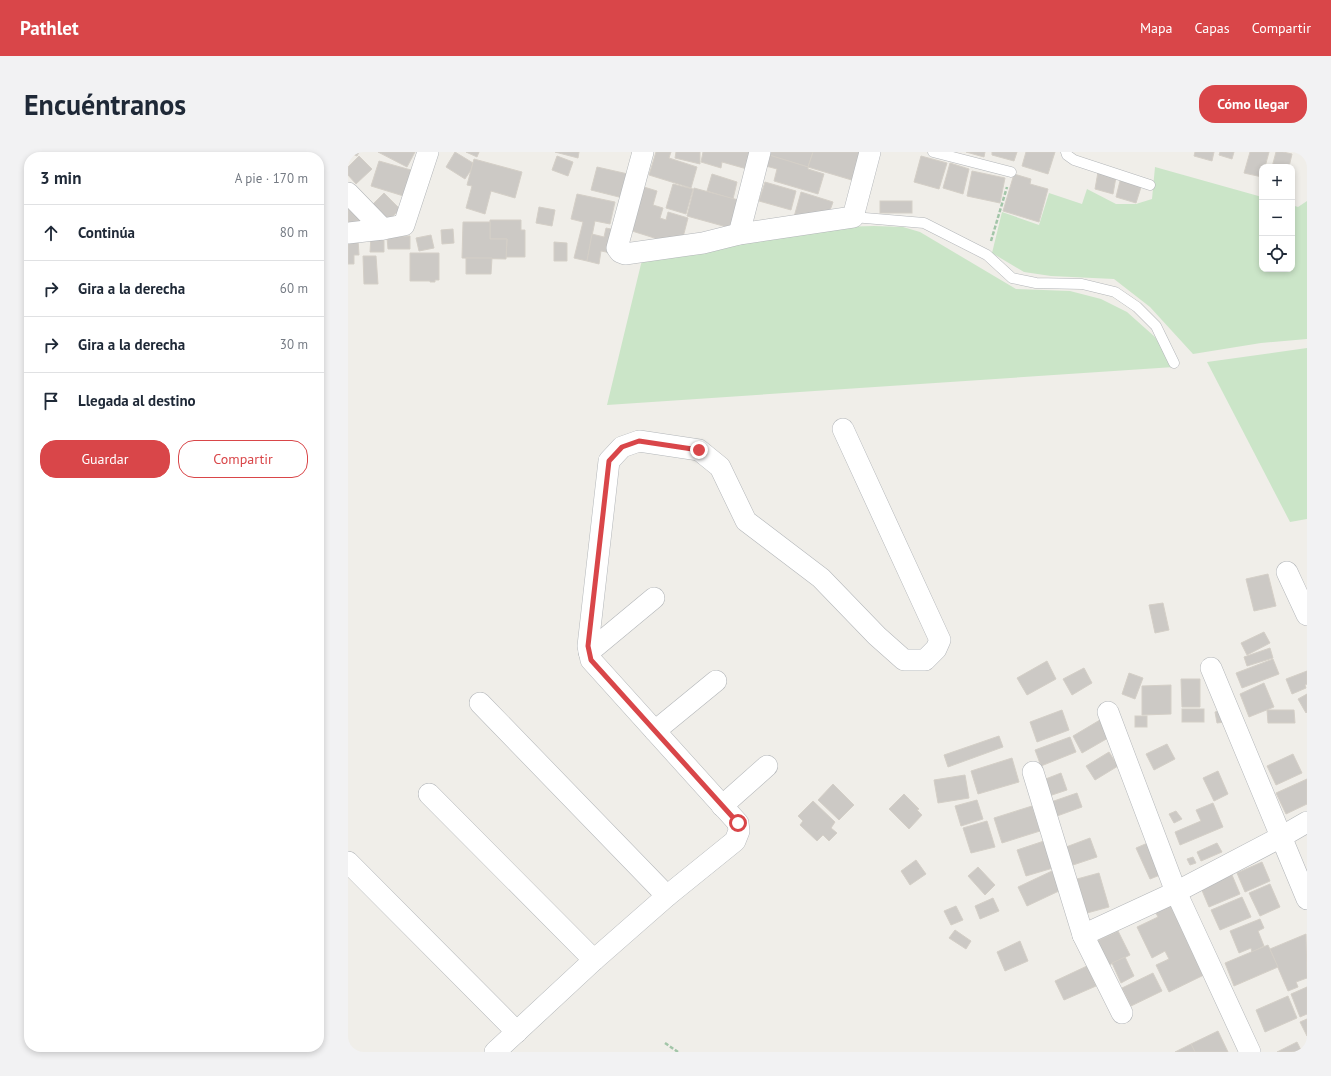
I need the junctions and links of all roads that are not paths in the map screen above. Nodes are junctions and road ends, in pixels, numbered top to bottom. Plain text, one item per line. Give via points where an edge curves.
1 (428, 152) edge
2 (644, 152) edge
3 (760, 152) edge
4 (870, 152) edge
5 (933, 152) edge
6 (1066, 152) edge
7 (1011, 172) road end
8 (1150, 185) dead end
9 (348, 193) edge
10 (853, 217) junction
11 (383, 229) junction
12 (348, 233) edge
13 (739, 234) junction
14 (1174, 363) dead end
15 (843, 429) dead end
16 (1287, 572) dead end
17 (654, 598) dead end
18 (1307, 615) edge
19 (589, 652) junction
20 (1211, 668) dead end
21 (716, 681) dead end
22 (480, 703) dead end
23 (1108, 712) dead end
24 (655, 731) junction
25 (768, 766) dead end
26 (1033, 772) dead end
27 (429, 794) dead end
28 (722, 806) junction
29 (1307, 822) edge
30 (1281, 837) junction
31 (348, 862) edge
32 (1176, 892) junction
33 (666, 896) junction
34 (1307, 899) edge
35 (1083, 935) junction
36 (594, 960) junction
37 (1122, 1013) dead end
38 (517, 1032) junction
39 (495, 1052) edge
40 (1250, 1052) edge

1 - 11 street via 404,224
2 - 13 street via 617,248 620,252 625,254 703,243
3 - 13 street
4 - 10 street
5 - 7 lane
6 - 8 lane via 1074,160
9 - 11 street
10 - 13 street
10 - 14 lane via 924,223 987,255 1012,278 1082,284 1115,292 1137,307 1156,326
11 - 12 street
15 - 19 street via 940,640 936,649 925,660 904,660 877,636 822,578 746,521 720,467 699,450 639,441 622,447 609,461
16 - 18 street
17 - 19 street
19 - 24 street via 591,660
20 - 30 street
21 - 24 street
22 - 33 street
23 - 32 street
24 - 28 street
25 - 28 street
26 - 35 street
27 - 36 street
28 - 33 street via 738,823 739,832 735,841
29 - 30 street
30 - 32 street
30 - 34 street
31 - 38 street
32 - 35 street
32 - 40 street
33 - 36 street
35 - 37 street
36 - 38 street
38 - 39 street

